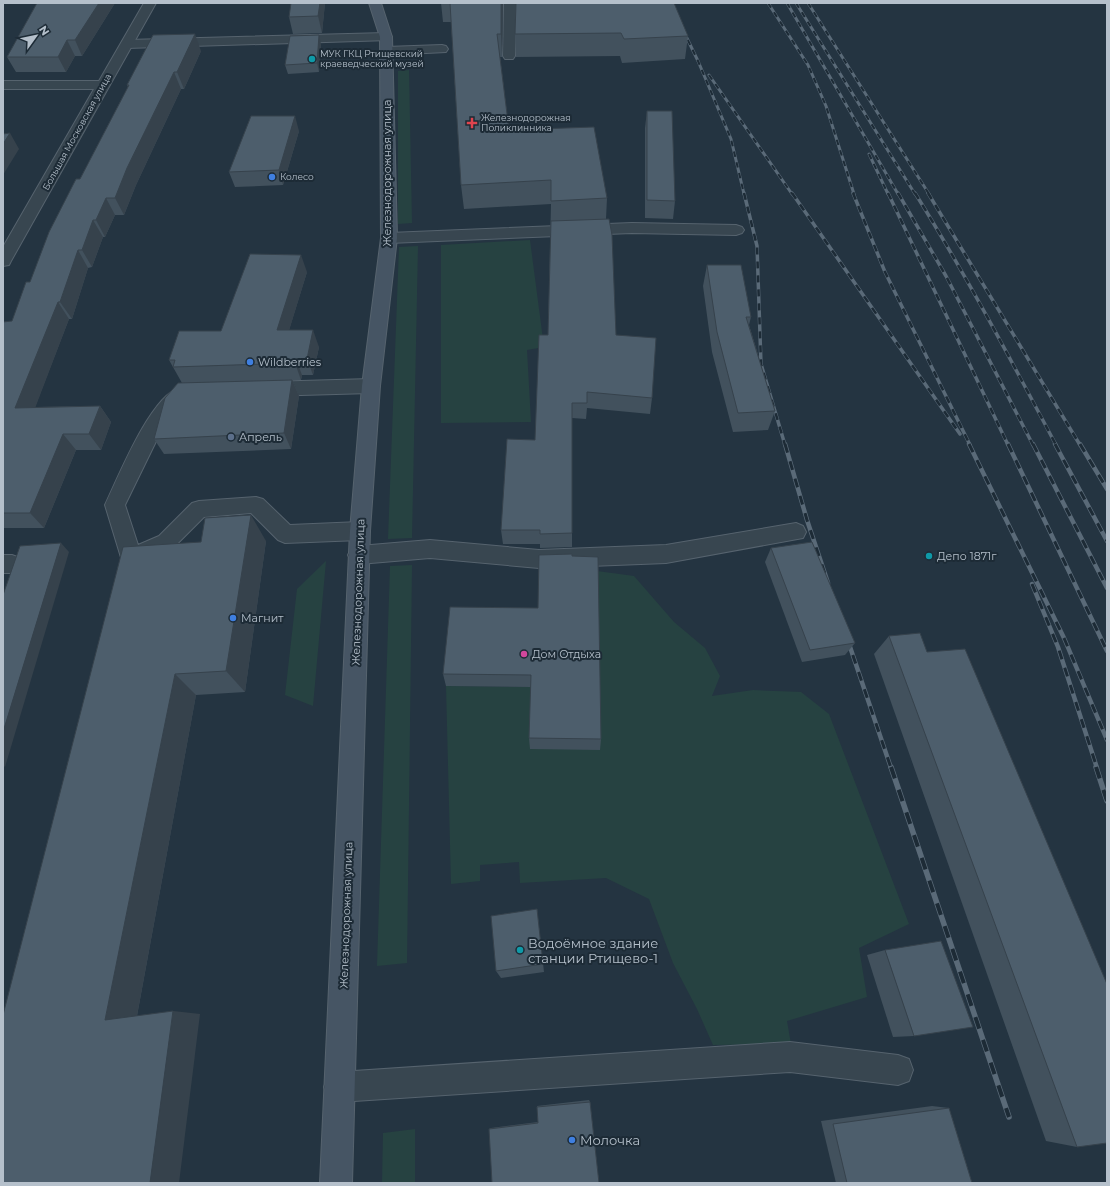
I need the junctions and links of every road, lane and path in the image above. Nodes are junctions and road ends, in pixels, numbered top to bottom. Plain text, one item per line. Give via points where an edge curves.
1 (150, 3) edge
2 (375, 3) edge
3 (510, 3) edge
4 (127, 44) junction
5 (386, 44) junction
6 (442, 50) dead end
7 (509, 56) dead end
8 (3, 85) edge
9 (103, 85) junction
10 (736, 230) dead end
11 (389, 238) junction
12 (3, 261) edge
13 (371, 386) junction
14 (245, 390) edge
15 (198, 391) edge
16 (360, 531) junction
17 (796, 532) dead end
18 (359, 555) junction
19 (898, 1070) dead end
20 (340, 1087) junction
21 (336, 1183) edge

1 - 4 street, Большая Московская улица
2 - 5 street, Железнодорожная улица
3 - 7 street
4 - 5 street
4 - 9 street, Большая Московская улица
5 - 6 street
5 - 11 street, Железнодорожная улица
8 - 9 street
9 - 12 street, Большая Московская улица
10 - 11 street via 632,228
11 - 13 street, Железнодорожная улица
13 - 14 street
13 - 16 street, Железнодорожная улица
15 - 16 street via 182,392 157,419 115,505 128,570 166,542 199,509 256,505 286,534
16 - 18 street, Железнодорожная улица
17 - 18 street via 666,554 539,559 430,549
18 - 20 street, Железнодорожная улица
19 - 20 street via 790,1057
20 - 21 street, Железнодорожная улица

